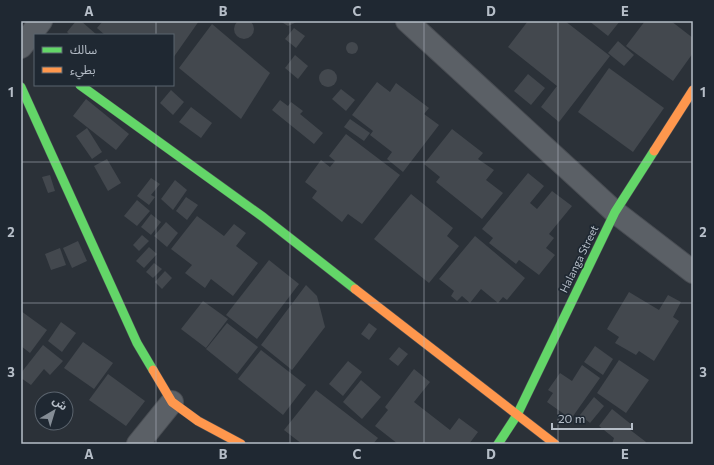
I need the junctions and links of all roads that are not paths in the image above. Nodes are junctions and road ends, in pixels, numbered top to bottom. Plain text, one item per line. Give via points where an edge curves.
1 (41, 21) edge
2 (414, 23) edge
3 (34, 34) edge
4 (34, 34) edge
5 (27, 48) edge
6 (81, 86) edge
7 (21, 87) edge
8 (693, 90) edge
9 (615, 212) junction
10 (693, 272) edge
11 (172, 402) junction
12 (517, 415) junction
13 (138, 444) edge
14 (241, 444) edge
15 (498, 444) edge
16 (555, 444) edge

1 - 3 street
2 - 9 street
4 - 5 street
6 - 12 street via 263,217
7 - 11 street via 137,343
8 - 9 street, Halanga Street
9 - 10 street
9 - 12 street, Halanga Street
11 - 13 street
11 - 14 street via 198,421
12 - 15 street, Halanga Street
12 - 16 street

